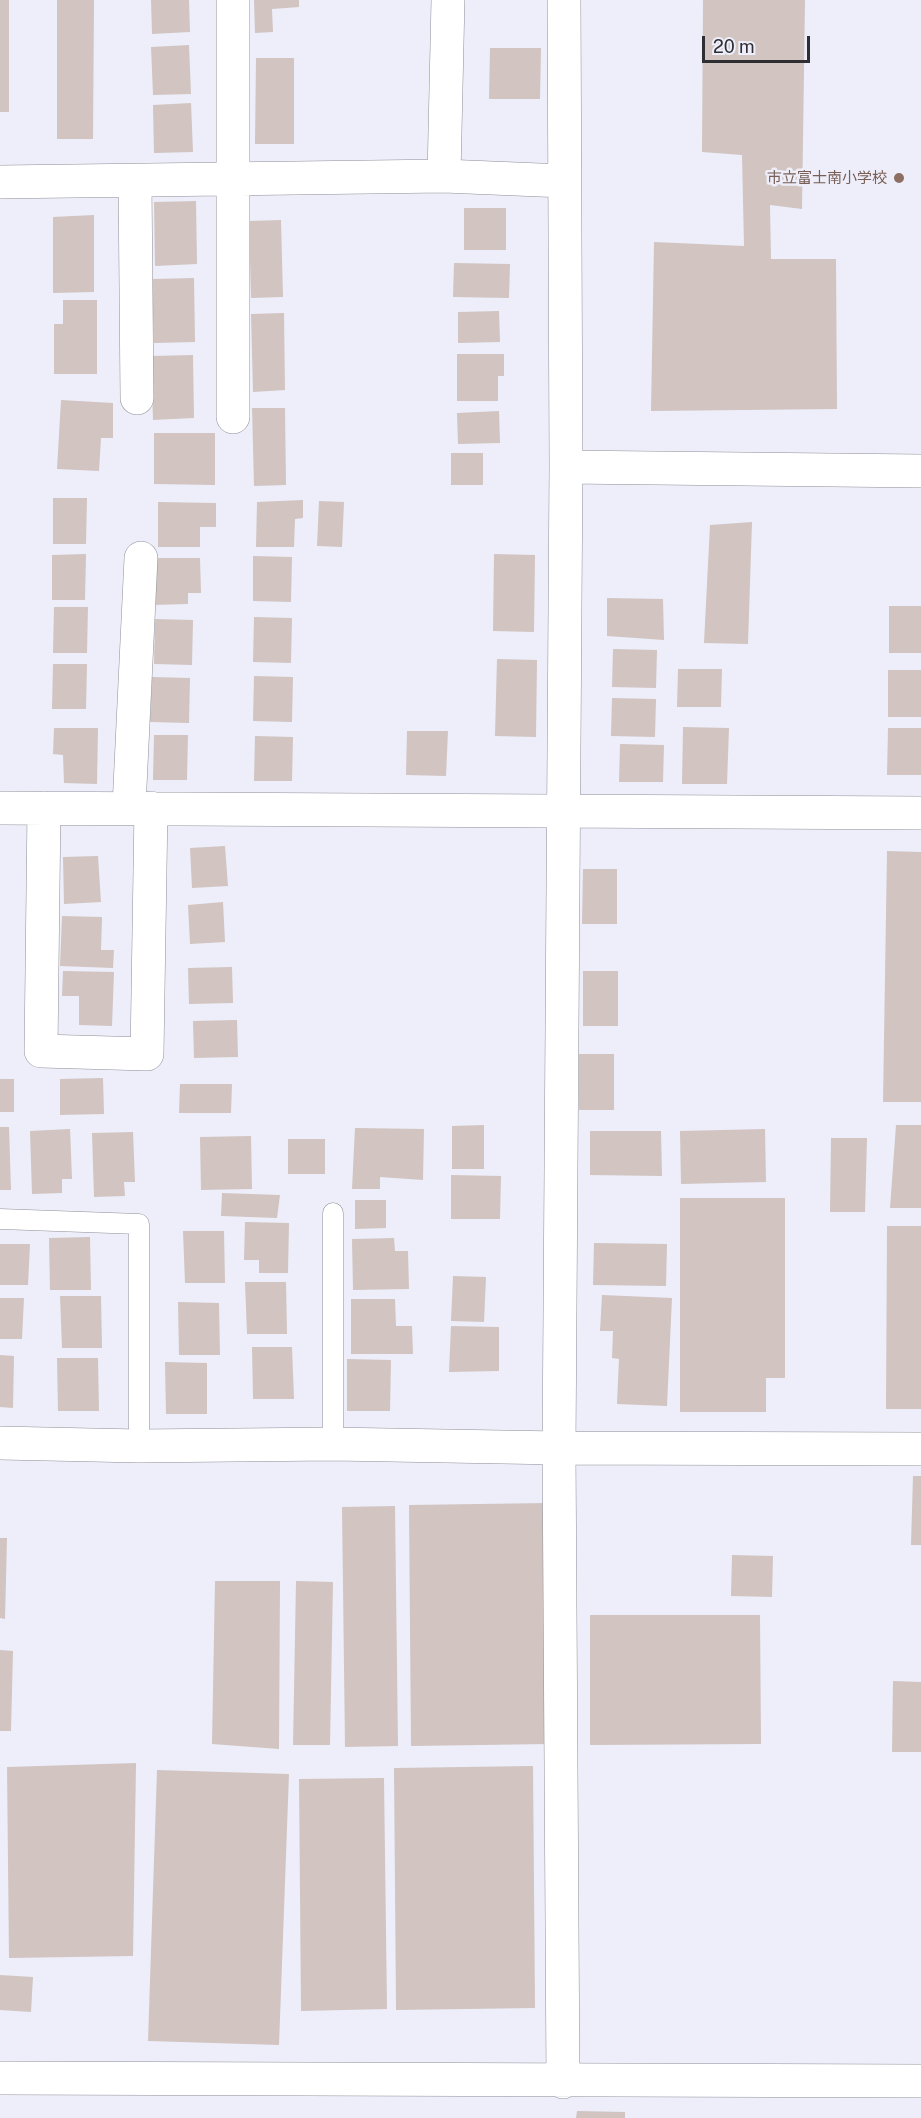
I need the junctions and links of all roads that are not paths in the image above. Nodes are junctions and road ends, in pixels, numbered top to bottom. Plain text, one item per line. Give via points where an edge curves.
1 (233, 0) edge
2 (448, 0) edge
3 (564, 0) edge
4 (444, 176) junction
5 (234, 177) junction
6 (564, 181) junction
7 (0, 182) edge
8 (135, 182) junction
9 (137, 398) dead end
10 (233, 417) dead end
11 (566, 467) junction
12 (921, 471) edge
13 (141, 558) dead end
14 (140, 807) junction
15 (0, 808) edge
16 (44, 808) junction
17 (562, 812) junction
18 (921, 813) edge
19 (333, 1213) dead end
20 (0, 1219) edge
21 (0, 1443) edge
22 (333, 1444) junction
23 (140, 1446) junction
24 (558, 1448) junction
25 (921, 1449) edge
26 (0, 2078) edge
27 (921, 2081) edge
28 (563, 2082) junction

1 - 5 street
2 - 4 street
3 - 6 street
4 - 5 street
4 - 6 street
5 - 8 street
5 - 10 street
6 - 11 street
7 - 8 street
8 - 9 street
11 - 12 street
11 - 17 street
13 - 14 street
14 - 16 street
14 - 16 street via 147,1054 41,1051
14 - 17 street
15 - 16 street
17 - 18 street
17 - 24 street
19 - 22 lane
20 - 23 lane via 139,1224
21 - 23 street
22 - 23 street
22 - 24 street
24 - 25 street
24 - 28 street
26 - 28 street
27 - 28 street

